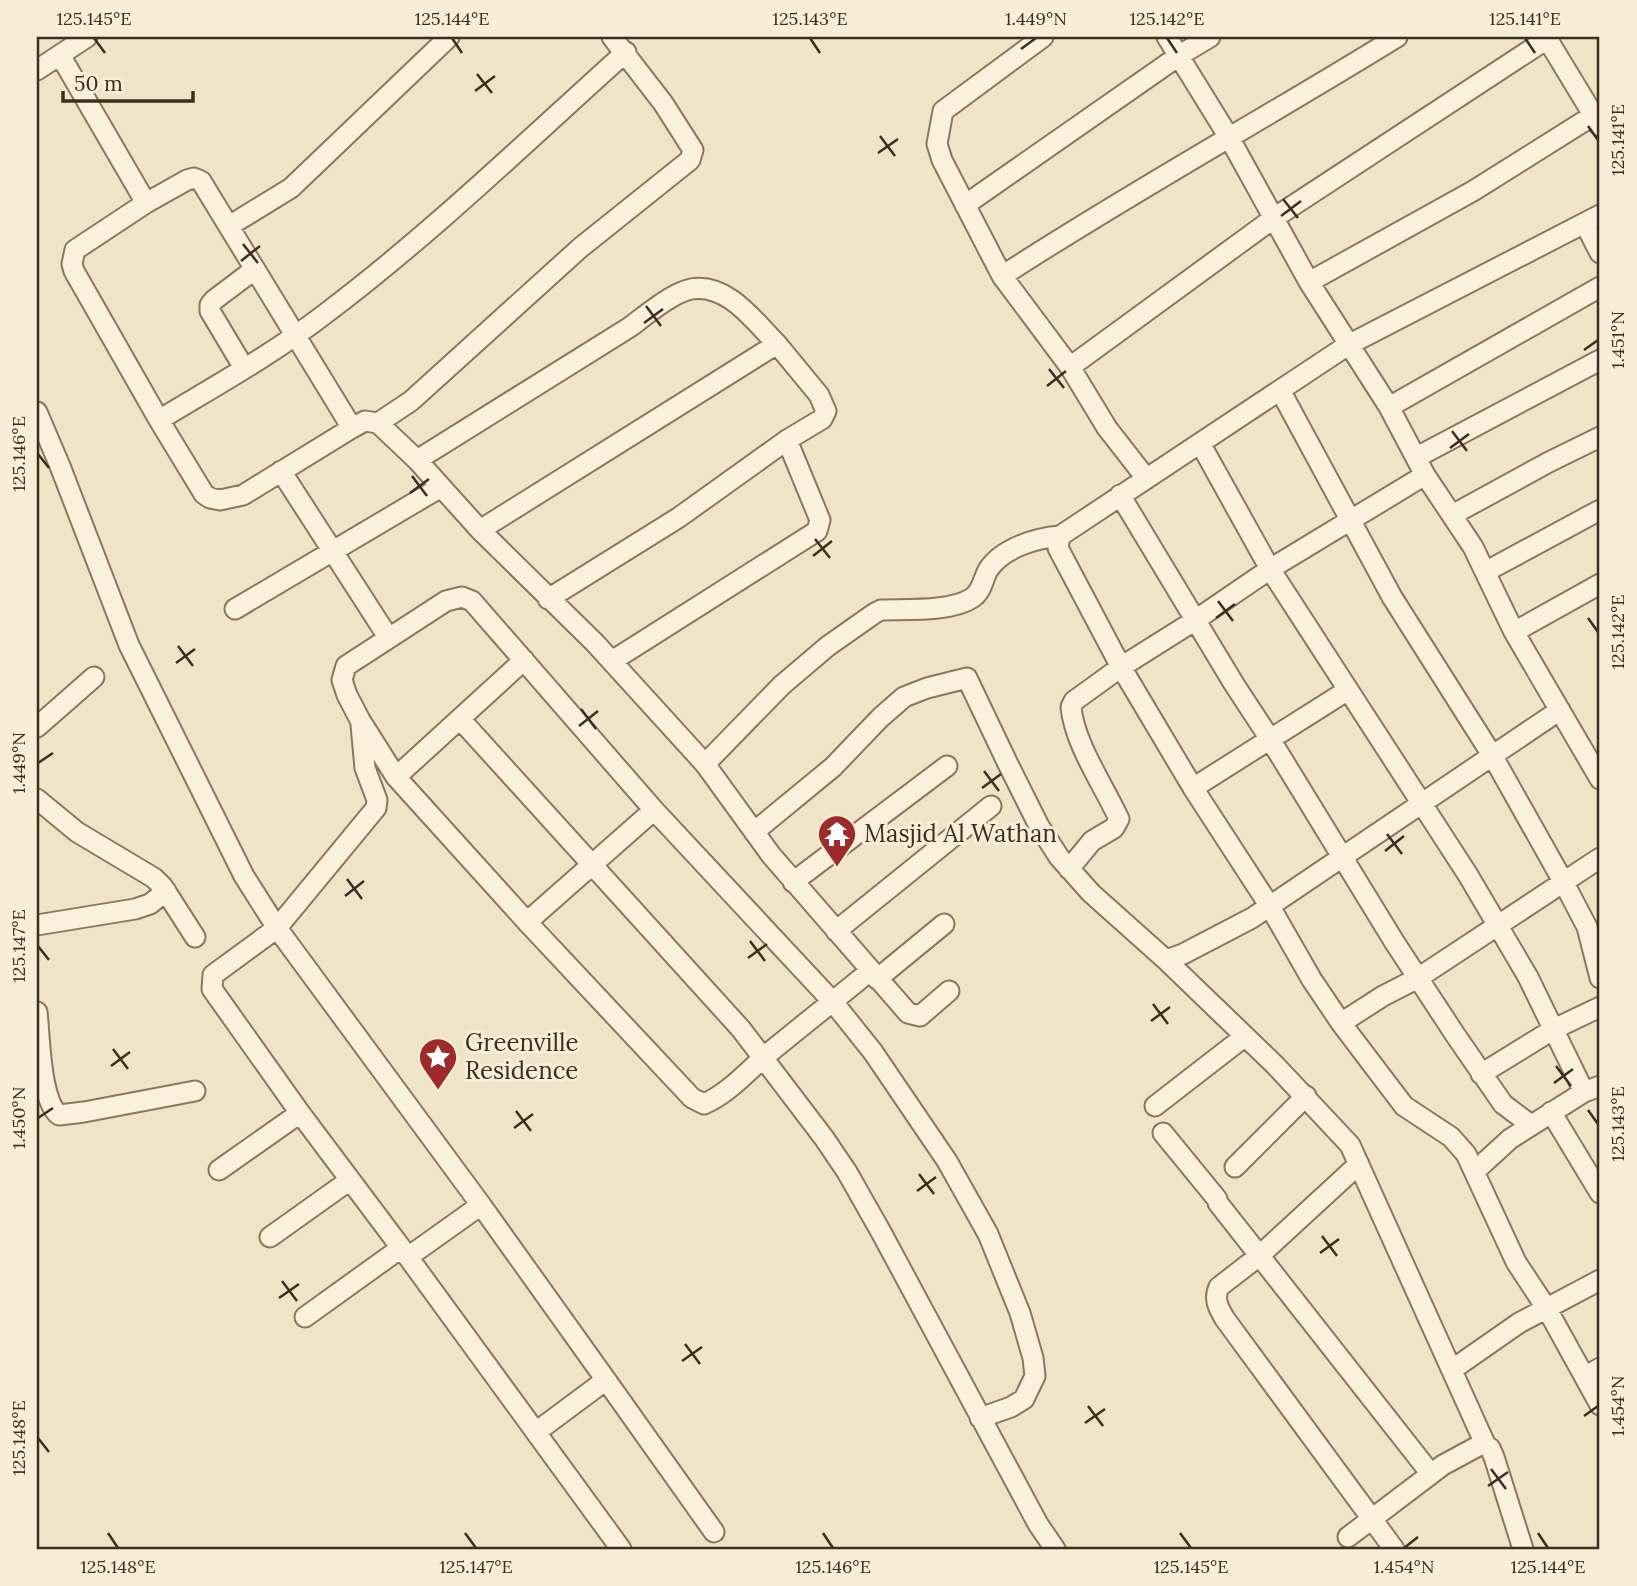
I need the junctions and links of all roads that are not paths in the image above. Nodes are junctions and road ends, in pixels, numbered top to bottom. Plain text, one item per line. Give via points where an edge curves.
1 (87, 37) edge
2 (449, 37) edge
3 (612, 37) edge
4 (1042, 37) edge
5 (1167, 37) edge
6 (1210, 37) edge
7 (1397, 37) edge
8 (1548, 37) edge
9 (626, 52) junction
10 (60, 55) junction
11 (1180, 55) junction
12 (37, 70) edge
13 (1597, 121) edge
14 (1230, 139) junction
15 (146, 203) junction
16 (965, 205) junction
17 (1274, 218) junction
18 (1593, 220) edge
19 (229, 226) junction
20 (1600, 253) edge
21 (255, 268) junction
22 (1002, 276) junction
23 (1309, 282) junction
24 (1600, 287) edge
25 (296, 335) junction
26 (776, 344) junction
27 (1348, 345) junction
28 (1600, 360) edge
29 (1070, 367) junction
30 (244, 368) junction
31 (1280, 390) junction
32 (1389, 407) junction
33 (37, 412) edge
34 (159, 420) junction
35 (378, 423) junction
36 (352, 428) junction
37 (1600, 437) edge
38 (787, 440) junction
39 (1200, 443) junction
40 (1417, 457) junction
41 (417, 460) junction
42 (281, 471) junction
43 (1425, 475) junction
44 (1146, 478) junction
45 (441, 487) junction
46 (1120, 495) junction
47 (1600, 510) edge
48 (1451, 515) junction
49 (1350, 521) junction
50 (480, 530) junction
51 (1060, 536) junction
52 (333, 551) junction
53 (1270, 569) junction
54 (1485, 572) junction
55 (1600, 584) edge
56 (548, 599) junction
57 (235, 609) dead end
58 (1194, 621) junction
59 (1514, 632) junction
60 (388, 638) junction
61 (524, 660) junction
62 (612, 661) junction
63 (1121, 667) junction
64 (94, 677) dead end
65 (1348, 690) junction
66 (1560, 710) junction
67 (460, 719) junction
68 (360, 720) junction
69 (37, 727) edge
70 (1270, 739) junction
71 (1492, 755) junction
72 (705, 764) junction
73 (947, 766) dead end
74 (396, 777) junction
75 (1600, 779) edge
76 (1193, 788) junction
77 (37, 799) edge
78 (1421, 803) junction
79 (991, 806) dead end
80 (654, 810) junction
81 (754, 832) junction
82 (1342, 856) junction
83 (1600, 858) edge
84 (594, 865) junction
85 (1069, 869) junction
86 (793, 882) junction
87 (1564, 883) junction
88 (166, 891) junction
89 (1269, 905) junction
90 (527, 922) junction
91 (944, 924) dead end
92 (37, 925) edge
93 (1499, 926) junction
94 (277, 928) junction
95 (836, 932) junction
96 (195, 937) dead end
97 (1166, 960) junction
98 (874, 975) junction
99 (1418, 978) junction
100 (1600, 978) edge
101 (949, 991) dead end
102 (832, 1002) junction
103 (1600, 1007) edge
104 (37, 1012) edge
105 (1341, 1023) junction
106 (1554, 1029) junction
107 (1244, 1037) junction
108 (764, 1058) junction
109 (1481, 1074) junction
110 (1592, 1089) edge
111 (195, 1091) dead end
112 (1306, 1096) junction
113 (1155, 1106) dead end
114 (300, 1112) junction
115 (1551, 1112) junction
116 (1531, 1125) junction
117 (1163, 1133) dead end
118 (1359, 1164) junction
119 (1235, 1167) dead end
120 (219, 1170) dead end
121 (1475, 1171) junction
122 (350, 1180) junction
123 (1600, 1193) edge
124 (481, 1205) junction
125 (270, 1237) dead end
126 (404, 1252) junction
127 (1259, 1256) junction
128 (1600, 1280) edge
129 (1547, 1309) junction
130 (305, 1317) dead end
131 (1453, 1369) junction
132 (1592, 1373) edge
133 (606, 1380) junction
134 (1600, 1405) edge
135 (980, 1418) junction
136 (536, 1432) junction
137 (1486, 1446) junction
138 (1431, 1474) junction
139 (1372, 1519) junction
140 (714, 1532) dead end
141 (1348, 1537) dead end
142 (621, 1549) edge
143 (1055, 1549) edge
144 (1394, 1549) edge
145 (1522, 1549) edge

1 - 10 street
2 - 19 street via 290,188
3 - 9 street
4 - 16 street via 943,111 937,144
5 - 11 street
6 - 11 street
7 - 14 street
8 - 13 street
8 - 17 street
9 - 25 street via 435,224
9 - 35 street via 693,150 690,160 580,248 411,401
10 - 12 street
10 - 15 street
11 - 14 street
11 - 16 street
13 - 23 street
14 - 17 street
14 - 22 street
15 - 19 street via 194,178 205,186
15 - 34 street via 75,250 72,264
16 - 22 street
17 - 23 street
17 - 29 street
18 - 20 street
18 - 27 street
19 - 21 street
21 - 25 street
21 - 30 street via 210,305
22 - 29 street
23 - 27 street
24 - 32 street
25 - 30 street
25 - 36 street
26 - 38 street via 820,395 826,411 822,419
26 - 41 street via 728,297 689,289
26 - 50 street
27 - 31 street
27 - 32 street
28 - 40 street
29 - 44 street via 1107,428
30 - 34 street
31 - 39 street
31 - 49 street
32 - 40 street
33 - 94 street via 129,645 244,876
34 - 42 street via 210,498 243,495
35 - 36 street via 365,421
35 - 41 street
36 - 42 street
37 - 48 street
38 - 56 street via 678,517
38 - 62 street via 820,520 817,531
39 - 44 street
39 - 53 street
40 - 43 street
41 - 45 street
42 - 52 street
43 - 48 street
43 - 49 street
44 - 46 street
45 - 50 street
45 - 52 street
46 - 51 street
46 - 58 street
47 - 54 street
48 - 54 street
49 - 53 street
49 - 71 street via 1392,597
50 - 56 street
51 - 63 street via 1058,548
51 - 72 street via 1027,542 1012,551 989,569 978,593 969,600 874,613 782,685
52 - 57 street
52 - 60 street
53 - 58 street
53 - 65 street
54 - 59 street
55 - 59 street
56 - 62 street
58 - 63 street
58 - 70 street
59 - 66 street
60 - 61 street via 446,601 462,597 472,601
60 - 68 street via 343,672 343,684
61 - 67 street
61 - 80 street
62 - 72 street
63 - 76 street
63 - 85 street via 1071,707 1096,777 1119,819
64 - 69 street
65 - 70 street
65 - 78 street
66 - 71 street
66 - 75 street
67 - 74 street
67 - 84 street
68 - 74 street
68 - 94 street via 365,768 376,808
70 - 76 street
70 - 82 street
71 - 78 street
71 - 87 street
72 - 81 street
73 - 86 street
74 - 90 street
76 - 89 street
77 - 88 street via 77,832 154,878
78 - 82 street
78 - 93 street
79 - 95 street
80 - 84 street
80 - 102 street
81 - 85 street via 833,767 904,697 967,678 1039,826
81 - 86 street
82 - 89 street
82 - 99 street
83 - 87 street
84 - 90 street
84 - 108 street
85 - 97 street
86 - 95 street
87 - 93 street
87 - 100 street via 1587,927
88 - 92 street via 135,909
88 - 96 street
89 - 97 street
89 - 105 street
90 - 108 street via 692,1098 704,1104 714,1099
91 - 98 street
93 - 99 street
93 - 106 street
94 - 114 street via 213,975 212,989
94 - 124 street
95 - 98 street
97 - 107 street
98 - 101 street via 914,1016 925,1013
98 - 102 street
99 - 105 street
99 - 109 street
102 - 108 street
102 - 135 street via 873,1052 947,1161 988,1234 1020,1312 1033,1358 1031,1388 1011,1407
103 - 106 street
104 - 111 street via 47,1094 59,1115
105 - 121 street via 1404,1106 1451,1137
106 - 109 street
106 - 110 street
107 - 112 street
107 - 113 street
108 - 135 street via 847,1172
109 - 116 street via 1508,1109
110 - 115 street
112 - 118 street via 1344,1137
112 - 119 street
114 - 120 street
114 - 122 street
115 - 116 street
115 - 123 street
116 - 121 street
117 - 127 street
118 - 127 street
118 - 131 street
121 - 129 street via 1516,1262
122 - 125 street
122 - 126 street
124 - 126 street
124 - 133 street
126 - 130 street
126 - 136 street
127 - 138 street
127 - 139 street via 1219,1287 1217,1306
128 - 129 street
129 - 131 street
129 - 132 street
131 - 137 street
132 - 134 street
133 - 136 street
133 - 140 street
135 - 143 street
136 - 142 street
137 - 138 street via 1473,1447
137 - 145 street via 1494,1457
138 - 139 street
139 - 141 street
139 - 144 street

